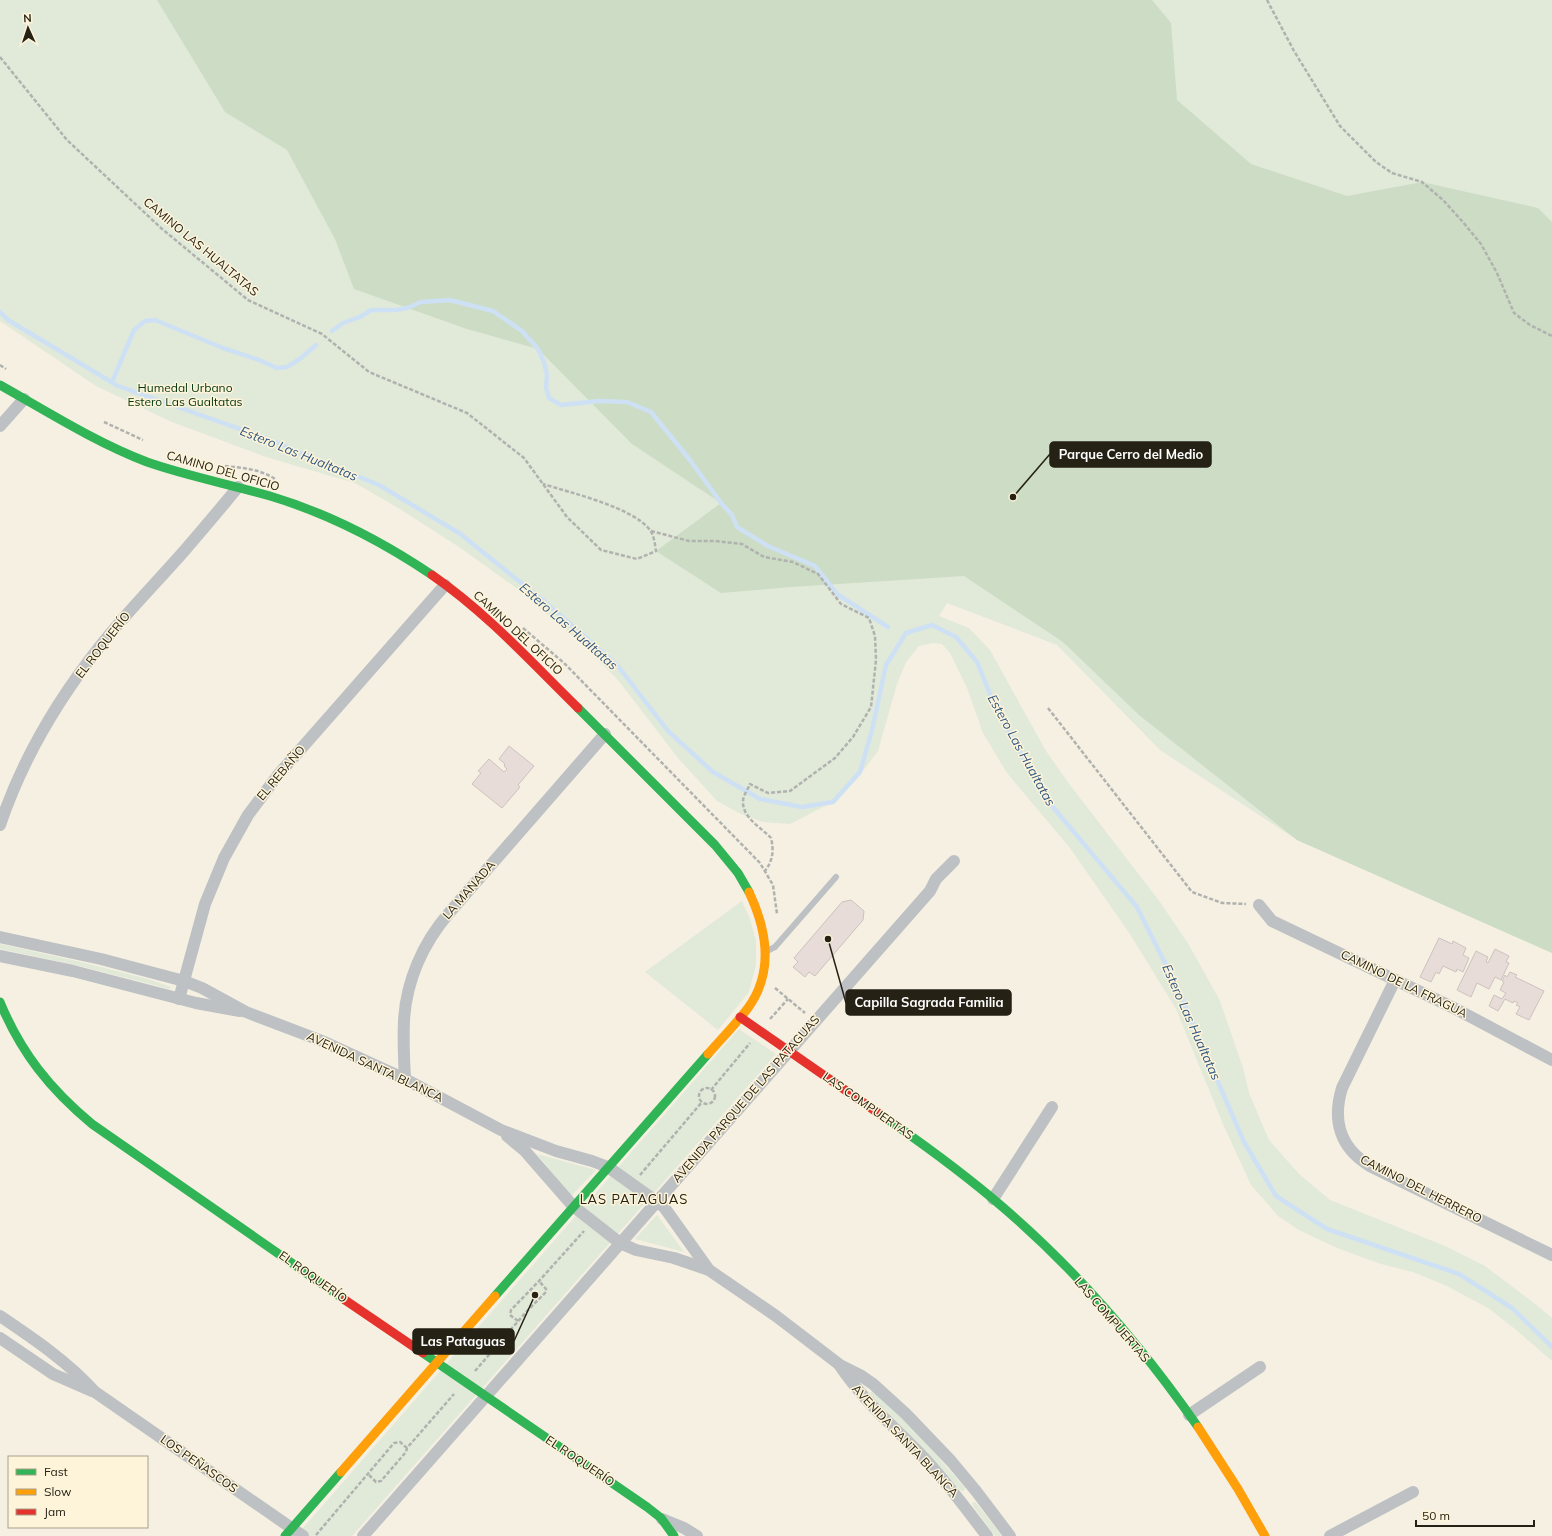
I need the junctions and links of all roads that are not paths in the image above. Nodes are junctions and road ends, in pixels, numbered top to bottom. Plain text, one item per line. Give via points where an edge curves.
1 (0, 385) edge
2 (24, 399) junction
3 (0, 426) edge
4 (238, 487) junction
5 (445, 584) junction
6 (605, 734) junction
7 (0, 825) edge
8 (954, 861) dead end
9 (836, 877) dead end
10 (1259, 905) road end
11 (0, 937) edge
12 (766, 952) junction
13 (0, 956) edge
14 (1395, 980) junction
15 (184, 981) junction
16 (179, 999) junction
17 (0, 1002) edge
18 (246, 1012) junction
19 (740, 1017) junction
20 (789, 1050) junction
21 (1552, 1060) edge
22 (405, 1079) junction
23 (1052, 1106) dead end
24 (501, 1130) junction
25 (608, 1167) junction
26 (993, 1199) junction
27 (657, 1201) junction
28 (573, 1206) junction
29 (620, 1243) junction
30 (1552, 1255) edge
31 (709, 1270) junction
32 (0, 1316) edge
33 (0, 1338) edge
34 (436, 1363) junction
35 (840, 1365) junction
36 (1260, 1367) dead end
37 (95, 1392) junction
38 (485, 1397) junction
39 (1189, 1415) junction
40 (976, 1491) junction
41 (1413, 1492) dead end
42 (961, 1502) junction
43 (661, 1518) junction
44 (288, 1532) edge
45 (303, 1536) edge
46 (363, 1536) edge
47 (674, 1536) edge
48 (697, 1536) edge
49 (987, 1536) edge
50 (1010, 1536) edge
51 (1265, 1536) edge
52 (1330, 1536) edge

1 - 2 street, CAMINO DEL OFICIO
2 - 3 street
2 - 4 street, CAMINO DEL OFICIO via 90,436 136,457 176,471
4 - 5 street, CAMINO DEL OFICIO via 302,507 352,529 395,552
4 - 7 street, EL ROQUERÍO via 120,622 82,671 52,715 34,748
5 - 6 street, CAMINO DEL OFICIO via 496,626
5 - 15 street, EL REBAÑO via 278,775 248,815 214,880
6 - 12 street, CAMINO DEL OFICIO via 717,848 738,873 760,916
6 - 22 street, LA MANADA via 449,912 428,941 415,968 407,997 404,1021
8 - 20 street, AVENIDA PARQUE DE LAS PATAGUAS
9 - 12 lane via 775,947
10 - 14 street, CAMINO DE LA FRAGUA via 1272,921
11 - 15 street, AVENIDA SANTA BLANCA via 101,959
12 - 19 street, CAMINO DEL OFICIO via 762,981 752,1002
13 - 16 street, AVENIDA SANTA BLANCA via 73,971
14 - 21 street, CAMINO DE LA FRAGUA
14 - 30 street, CAMINO DEL HERRERO via 1339,1097 1339,1126 1347,1146 1353,1154 1370,1166
15 - 16 street, EL REBAÑO
15 - 18 street, AVENIDA SANTA BLANCA via 209,991
16 - 18 street, AVENIDA SANTA BLANCA
17 - 34 street, EL ROQUERÍO via 26,1054 52,1088 76,1111 108,1136
18 - 22 street, AVENIDA SANTA BLANCA via 322,1041
19 - 20 street, LAS COMPUERTAS
19 - 25 street
20 - 26 street, LAS COMPUERTAS via 935,1153
20 - 27 street, AVENIDA PARQUE DE LAS PATAGUAS
22 - 24 street, AVENIDA SANTA BLANCA
23 - 26 street
24 - 25 street, AVENIDA SANTA BLANCA
24 - 28 street, AVENIDA SANTA BLANCA via 525,1151
25 - 27 street, AVENIDA SANTA BLANCA
25 - 28 street
26 - 39 street, LAS COMPUERTAS via 1092,1295 1143,1354
27 - 29 street, AVENIDA PARQUE DE LAS PATAGUAS
27 - 31 street, AVENIDA SANTA BLANCA
28 - 29 street, AVENIDA SANTA BLANCA
28 - 34 street
29 - 31 street, AVENIDA SANTA BLANCA via 636,1250 674,1258
29 - 38 street, AVENIDA PARQUE DE LAS PATAGUAS
31 - 35 street, AVENIDA SANTA BLANCA
32 - 37 street, LOS PEÑASCOS via 65,1362
33 - 37 street, LOS PEÑASCOS via 53,1374
34 - 38 street, EL ROQUERÍO
34 - 44 street
35 - 40 street, AVENIDA SANTA BLANCA via 860,1375 886,1394 925,1433
35 - 42 street, AVENIDA SANTA BLANCA via 866,1401 926,1460
36 - 39 street
37 - 44 street, LOS PEÑASCOS
38 - 43 street, EL ROQUERÍO
38 - 46 street, AVENIDA PARQUE DE LAS PATAGUAS
39 - 51 street, LAS COMPUERTAS
40 - 42 street
40 - 50 street, AVENIDA SANTA BLANCA
41 - 52 street
42 - 49 street, AVENIDA SANTA BLANCA
43 - 47 street, EL ROQUERÍO
43 - 48 street, EL ROQUERÍO
44 - 45 street, LOS PEÑASCOS

